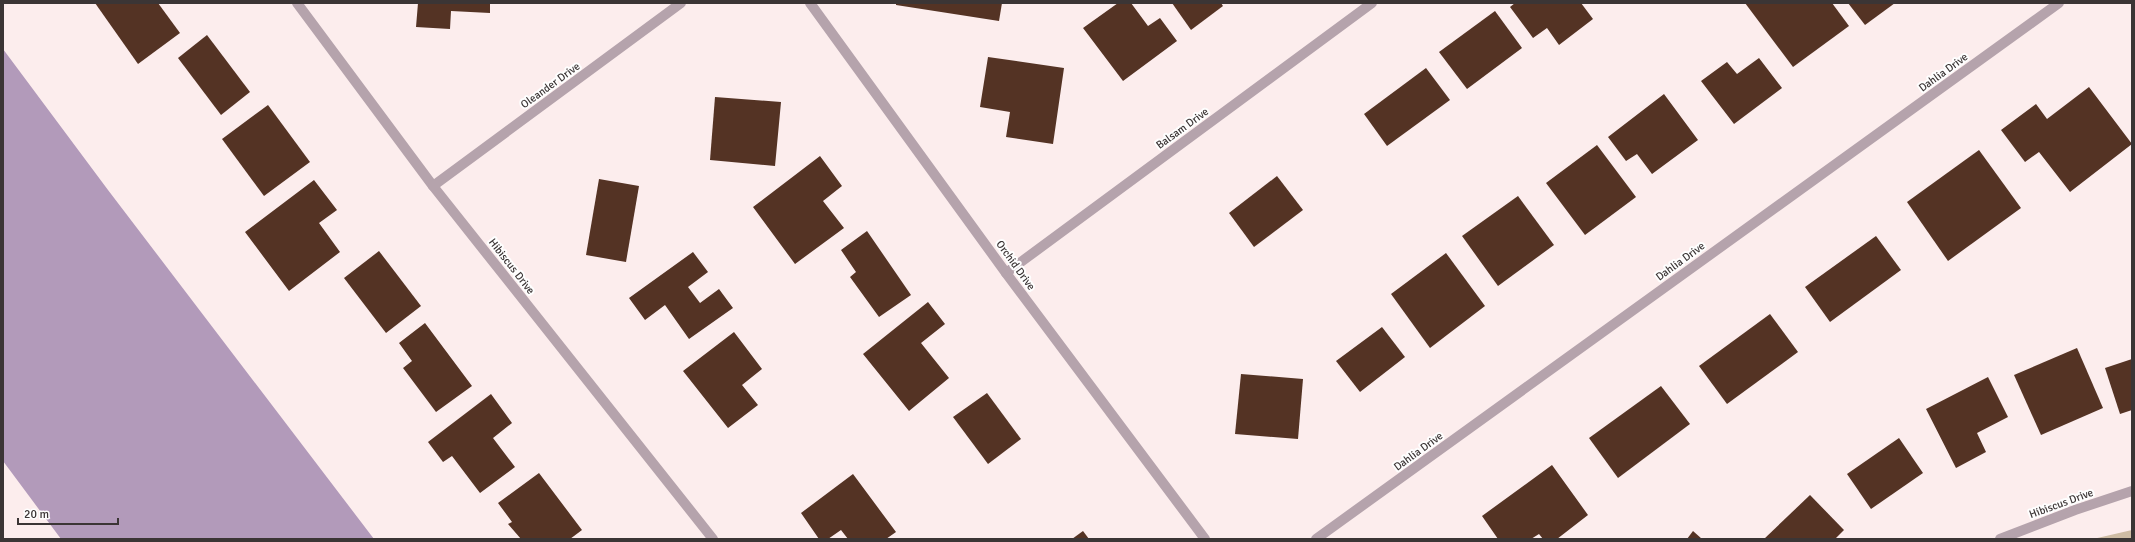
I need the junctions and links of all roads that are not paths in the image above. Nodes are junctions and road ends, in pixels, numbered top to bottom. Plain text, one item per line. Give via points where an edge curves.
1 (297, 3) edge
2 (681, 3) edge
3 (810, 3) edge
4 (1372, 3) edge
5 (2059, 3) edge
6 (433, 186) junction
7 (1006, 273) junction
8 (2132, 491) edge
9 (713, 539) edge
10 (1205, 539) edge
11 (1316, 539) edge
12 (2000, 539) edge

1 - 6 street, Hibiscus Drive
2 - 6 street, Oleander Drive
3 - 7 street, Orchid Drive
4 - 7 street, Balsam Drive
5 - 11 street, Dahlia Drive
6 - 9 street, Hibiscus Drive
7 - 10 street, Orchid Drive
8 - 12 street, Hibiscus Drive

